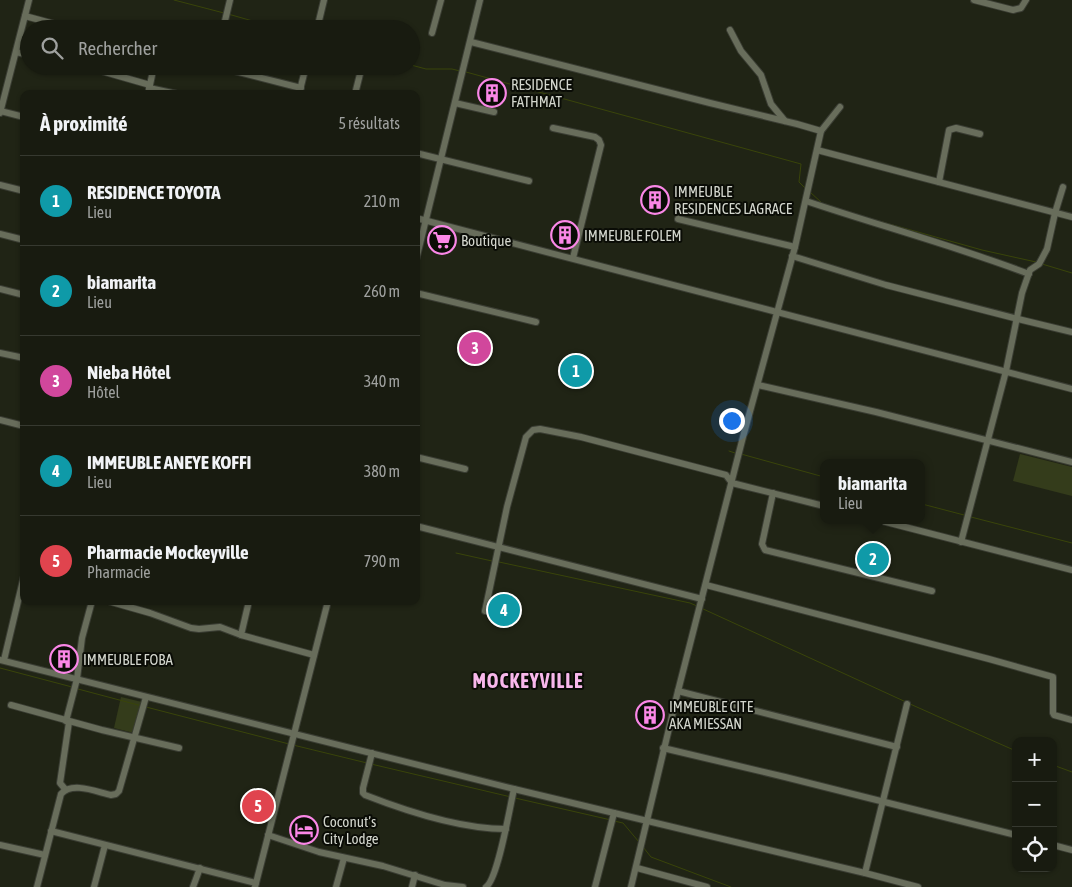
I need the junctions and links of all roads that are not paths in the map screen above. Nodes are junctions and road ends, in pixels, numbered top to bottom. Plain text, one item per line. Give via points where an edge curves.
1 (29, 0) edge
2 (230, 0) edge
3 (324, 0) edge
4 (441, 0) edge
5 (480, 0) edge
6 (974, 0) edge
7 (1026, 0) edge
8 (25, 16) junction
9 (24, 20) edge
10 (40, 20) edge
11 (225, 20) edge
12 (318, 20) edge
13 (730, 30) dead end
14 (432, 33) dead end
15 (20, 36) edge
16 (471, 42) junction
17 (16, 52) junction
18 (20, 53) edge
19 (109, 75) edge
20 (152, 75) edge
21 (246, 75) edge
22 (304, 75) edge
23 (360, 75) edge
24 (149, 89) edge
25 (297, 90) edge
26 (300, 90) edge
27 (356, 90) edge
28 (456, 103) junction
29 (840, 106) dead end
30 (0, 112) edge
31 (494, 112) dead end
32 (20, 116) edge
33 (785, 121) junction
34 (553, 128) dead end
35 (820, 131) junction
36 (980, 134) dead end
37 (817, 150) junction
38 (420, 155) edge
39 (441, 160) junction
40 (529, 181) dead end
41 (939, 182) junction
42 (0, 185) edge
43 (1063, 187) dead end
44 (20, 190) edge
45 (806, 201) junction
46 (1055, 212) junction
47 (1072, 217) edge
48 (420, 219) edge
49 (678, 219) dead end
50 (426, 221) junction
51 (0, 234) edge
52 (20, 239) edge
53 (420, 244) edge
54 (795, 247) junction
55 (792, 256) junction
56 (573, 258) junction
57 (1028, 274) junction
58 (0, 289) edge
59 (420, 293) edge
60 (20, 294) edge
61 (777, 312) junction
62 (1018, 320) junction
63 (536, 322) dead end
64 (1072, 332) edge
65 (0, 352) edge
66 (20, 357) edge
67 (1006, 371) junction
68 (758, 385) junction
69 (1072, 389) edge
70 (0, 420) edge
71 (20, 425) edge
72 (988, 440) junction
73 (420, 458) edge
74 (1072, 462) edge
75 (464, 469) dead end
76 (732, 483) junction
77 (773, 494) junction
78 (820, 505) edge
79 (893, 524) edge
80 (420, 527) edge
81 (961, 542) junction
82 (498, 547) junction
83 (1072, 570) edge
84 (706, 585) junction
85 (20, 591) edge
86 (932, 591) dead end
87 (702, 599) junction
88 (91, 605) edge
89 (122, 605) edge
90 (248, 605) edge
91 (327, 605) edge
92 (485, 611) dead end
93 (241, 635) junction
94 (314, 655) junction
95 (2, 660) edge
96 (76, 679) junction
97 (678, 691) junction
98 (146, 697) junction
99 (907, 704) dead end
100 (11, 705) dead end
101 (1072, 720) edge
102 (68, 721) junction
103 (295, 734) junction
104 (135, 738) junction
105 (897, 747) junction
106 (179, 748) dead end
107 (663, 748) junction
108 (372, 753) junction
109 (66, 789) junction
110 (514, 789) junction
111 (883, 801) junction
112 (614, 813) junction
113 (647, 820) junction
114 (506, 829) junction
115 (51, 831) junction
116 (1012, 834) edge
117 (268, 835) junction
118 (0, 845) edge
119 (105, 845) junction
120 (1057, 846) edge
121 (1072, 850) edge
122 (45, 855) junction
123 (344, 858) junction
124 (200, 868) junction
125 (637, 868) junction
126 (865, 872) junction
127 (415, 875) junction
128 (255, 885) edge
129 (37, 887) edge
130 (94, 887) edge
131 (193, 887) edge
132 (336, 887) edge
133 (412, 887) edge
134 (463, 887) edge
135 (486, 887) edge
136 (595, 887) edge
137 (631, 887) edge
138 (707, 887) edge
139 (918, 887) edge

1 - 8 street
2 - 11 street
3 - 12 street
4 - 14 street
5 - 16 street
6 - 7 street via 1012,10 1021,8
8 - 9 street
8 - 10 street
13 - 33 street via 741,51 761,75 771,104
15 - 17 street
16 - 28 street
16 - 33 street
17 - 18 street
17 - 30 street
19 - 24 street
20 - 24 street
21 - 25 street
22 - 26 street
23 - 27 street
28 - 31 street
28 - 39 street
29 - 35 street
30 - 32 street
33 - 35 street
34 - 56 street via 595,137 601,145
35 - 37 street
36 - 41 street via 956,128 949,130
37 - 41 street
37 - 45 street
38 - 39 street
39 - 40 street
39 - 50 street
41 - 46 street
42 - 44 street
43 - 46 street
45 - 54 street
45 - 57 street
46 - 47 street
46 - 57 street via 1047,249 1039,264
48 - 50 street
49 - 54 street
50 - 53 street
50 - 56 street
51 - 52 street
54 - 55 street
55 - 61 street
55 - 62 street
56 - 61 street
57 - 62 street
58 - 60 street
59 - 63 street
61 - 67 street
61 - 68 street
62 - 64 street
62 - 67 street
65 - 66 street
67 - 69 street
67 - 72 street
68 - 72 street
68 - 76 street
70 - 71 street
72 - 74 street
72 - 81 street
73 - 75 street
76 - 77 street
76 - 82 street via 726,475 581,437 534,430 526,437
76 - 84 street
77 - 78 street
77 - 86 street via 762,544 765,550
79 - 81 street
80 - 82 street
81 - 83 street
82 - 87 street
82 - 92 street
84 - 87 street
84 - 101 street via 1053,678 1053,713
85 - 95 street
87 - 97 street
88 - 96 street
89 - 93 street via 191,628 220,627
90 - 93 street
91 - 94 street
93 - 94 street
94 - 103 street
95 - 96 street
96 - 98 street
96 - 102 street
97 - 105 street
97 - 107 street
98 - 103 street
98 - 104 street
99 - 105 street
100 - 102 street
102 - 104 street
102 - 109 street via 60,783
103 - 108 street
103 - 117 street
104 - 106 street
104 - 109 street via 116,794 72,787
105 - 111 street
107 - 111 street
107 - 113 street
108 - 110 street
108 - 114 street via 363,788 365,795 422,815
109 - 115 street via 61,794
110 - 112 street
110 - 114 street
111 - 116 street
111 - 126 street
112 - 113 street
112 - 136 street
113 - 125 street
113 - 126 street
114 - 135 street via 492,880
115 - 119 street
115 - 122 street
117 - 123 street
117 - 128 street
118 - 122 street
119 - 124 street
119 - 130 street
120 - 121 street
122 - 129 street
123 - 127 street
123 - 132 street
124 - 128 street
124 - 131 street
125 - 137 street
125 - 138 street
126 - 139 street
127 - 133 street
127 - 134 street

